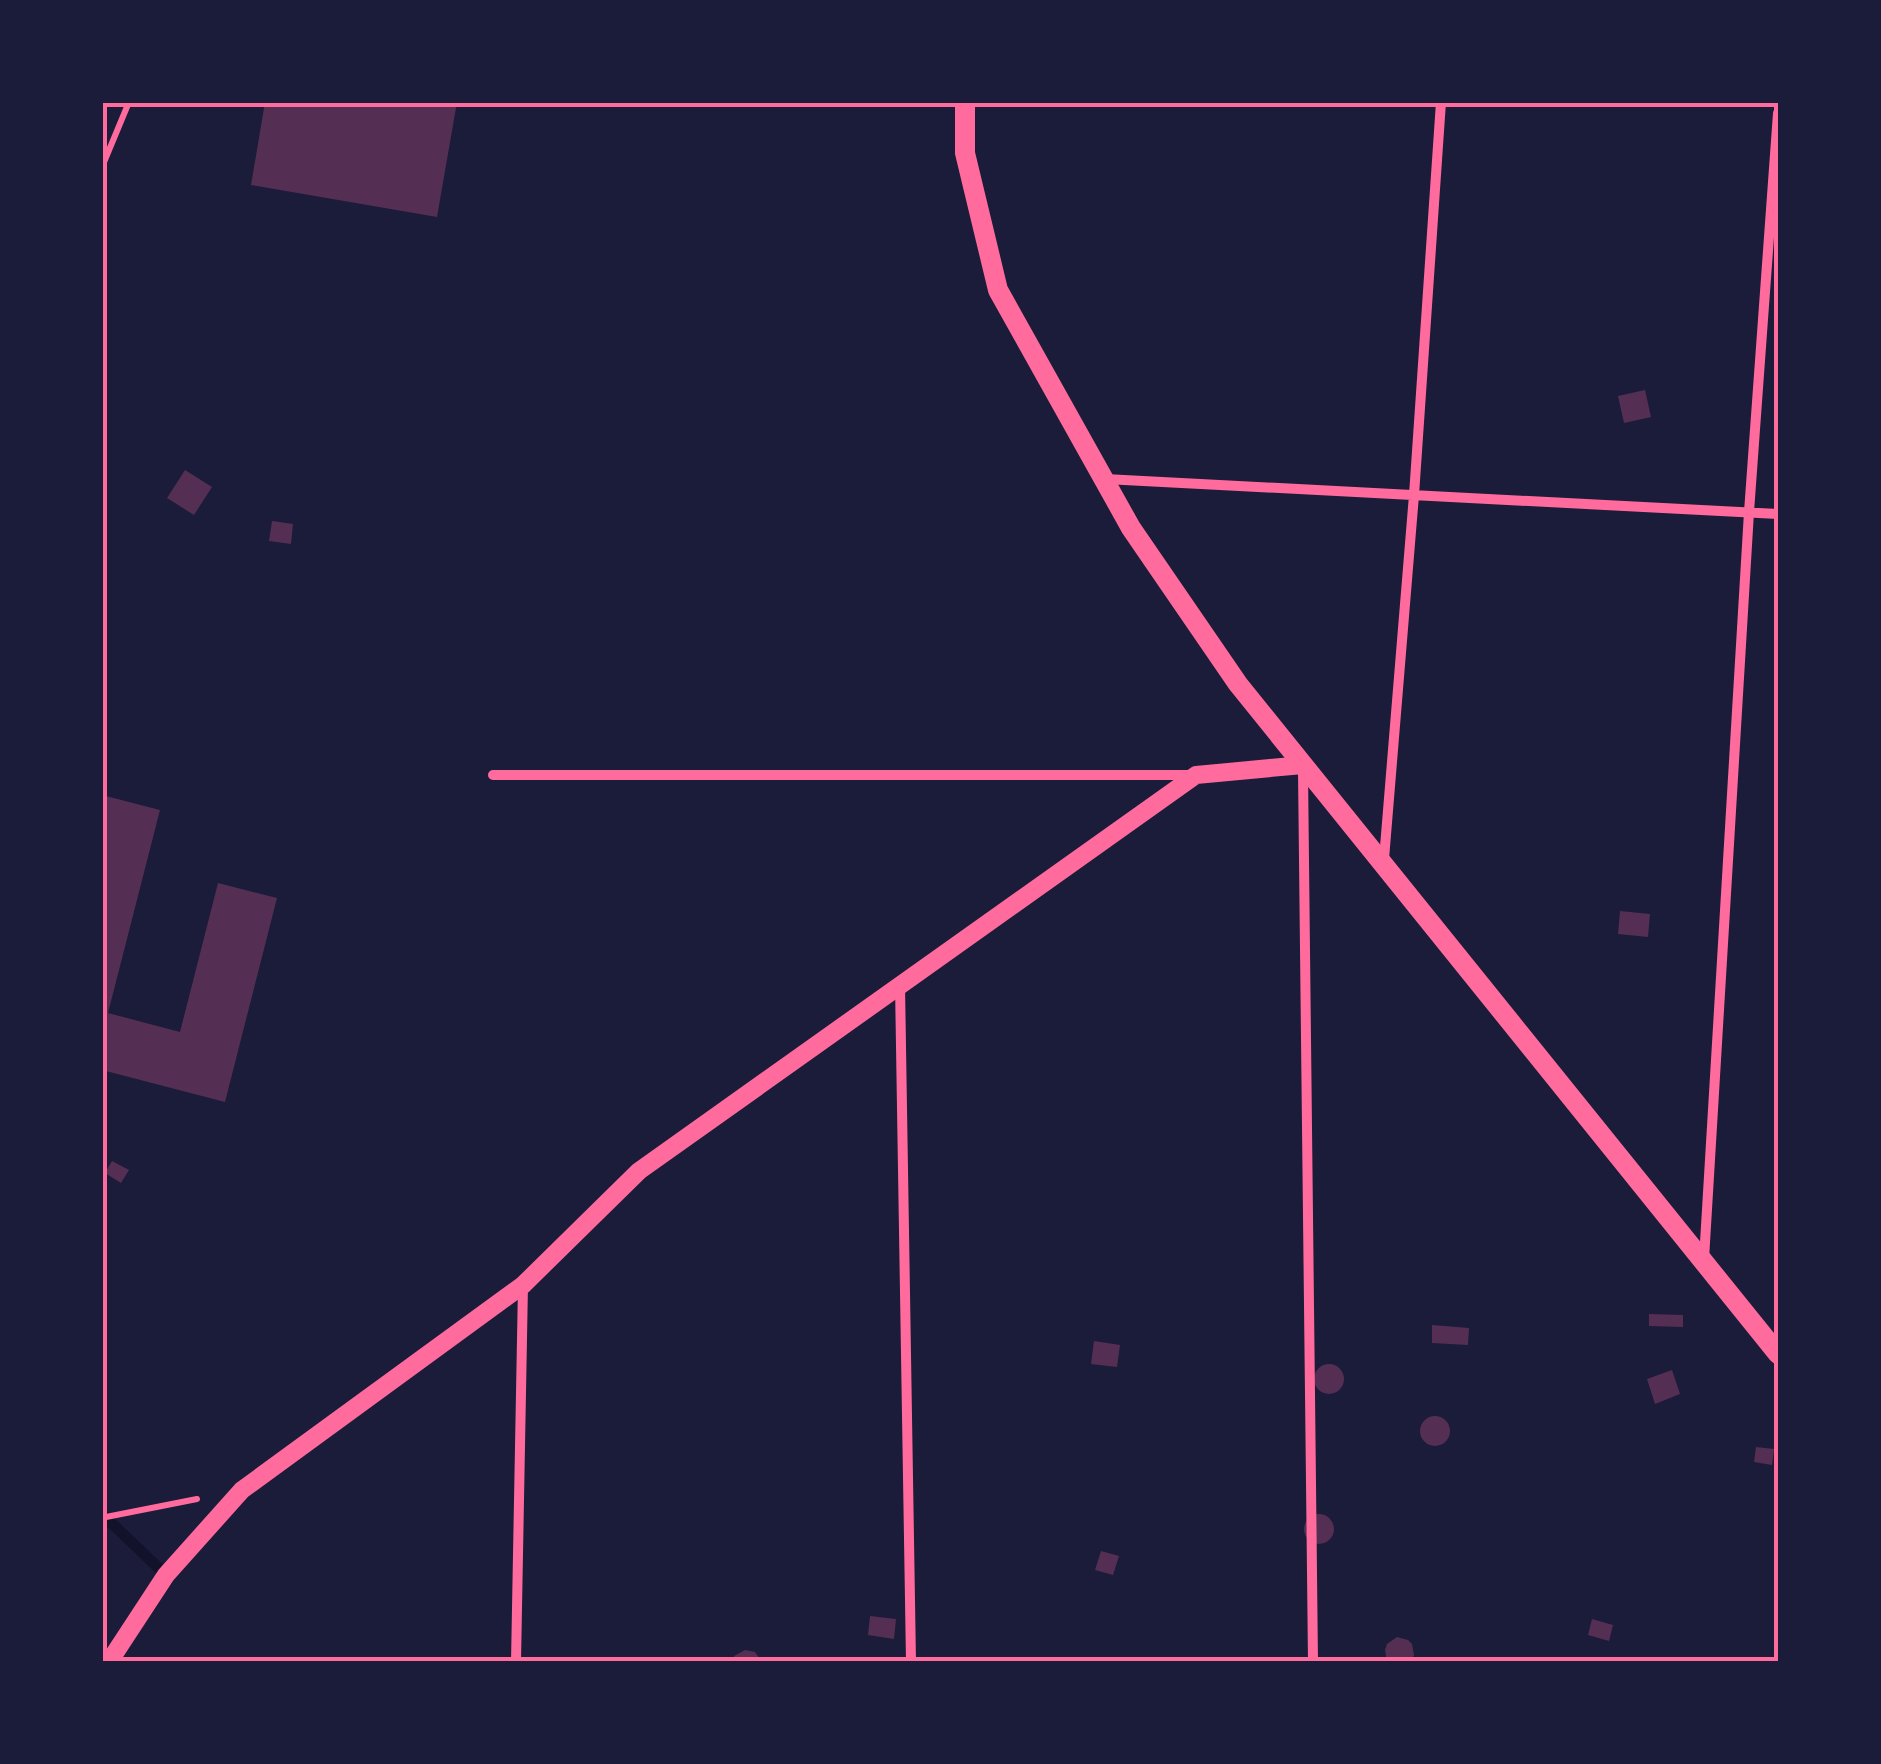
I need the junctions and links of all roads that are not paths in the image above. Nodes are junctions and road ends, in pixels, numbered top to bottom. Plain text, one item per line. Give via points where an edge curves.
1 (964, 102) edge
2 (1441, 102) edge
3 (1778, 113) edge
4 (1103, 479) junction
5 (1414, 495) junction
6 (1749, 512) junction
7 (1778, 514) edge
8 (1303, 765) junction
9 (1196, 774) junction
10 (494, 776) dead end
11 (1384, 864) junction
12 (900, 985) junction
13 (1704, 1260) junction
14 (523, 1285) junction
15 (1778, 1354) edge
16 (109, 1662) edge
17 (516, 1662) edge
18 (911, 1662) edge
19 (1313, 1662) edge

1 - 4 main road via 965,152 998,290
2 - 5 street
3 - 6 street
4 - 5 street
4 - 8 main road via 1238,684
5 - 6 street
5 - 11 street
6 - 7 street
6 - 13 street
8 - 9 street
8 - 11 main road
8 - 19 street
9 - 10 street
9 - 12 street
11 - 13 main road
12 - 14 street via 639,1171
12 - 18 street
13 - 15 main road
14 - 16 street via 242,1490 166,1575
14 - 17 street

